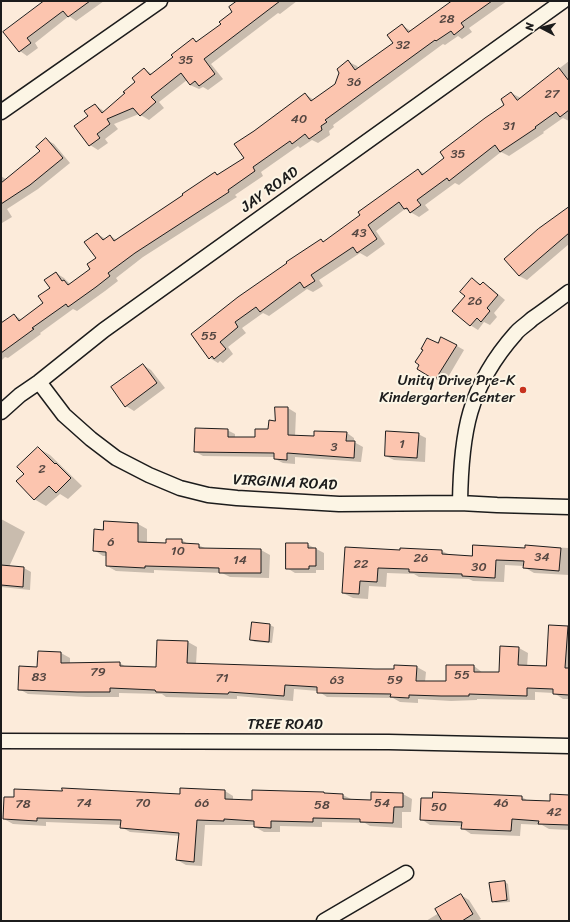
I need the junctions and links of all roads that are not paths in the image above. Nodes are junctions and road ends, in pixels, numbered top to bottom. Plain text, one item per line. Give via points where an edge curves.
1 (160, 1) edge
2 (563, 1) edge
3 (1, 112) edge
4 (569, 292) edge
5 (39, 382) junction
6 (1, 412) edge
7 (460, 503) junction
8 (569, 506) edge
9 (1, 741) edge
10 (569, 746) edge
11 (406, 873) dead end
12 (324, 921) edge

1 - 3 street
2 - 5 street, JAY ROAD via 104,330
4 - 7 street via 516,332 482,382 467,418 461,464
5 - 6 street, JAY ROAD
5 - 7 street, VIRGINIA ROAD via 64,415 116,458 180,488 208,495 237,498 339,504
7 - 8 street, VIRGINIA ROAD
9 - 10 street, TREE ROAD via 381,742
11 - 12 street

